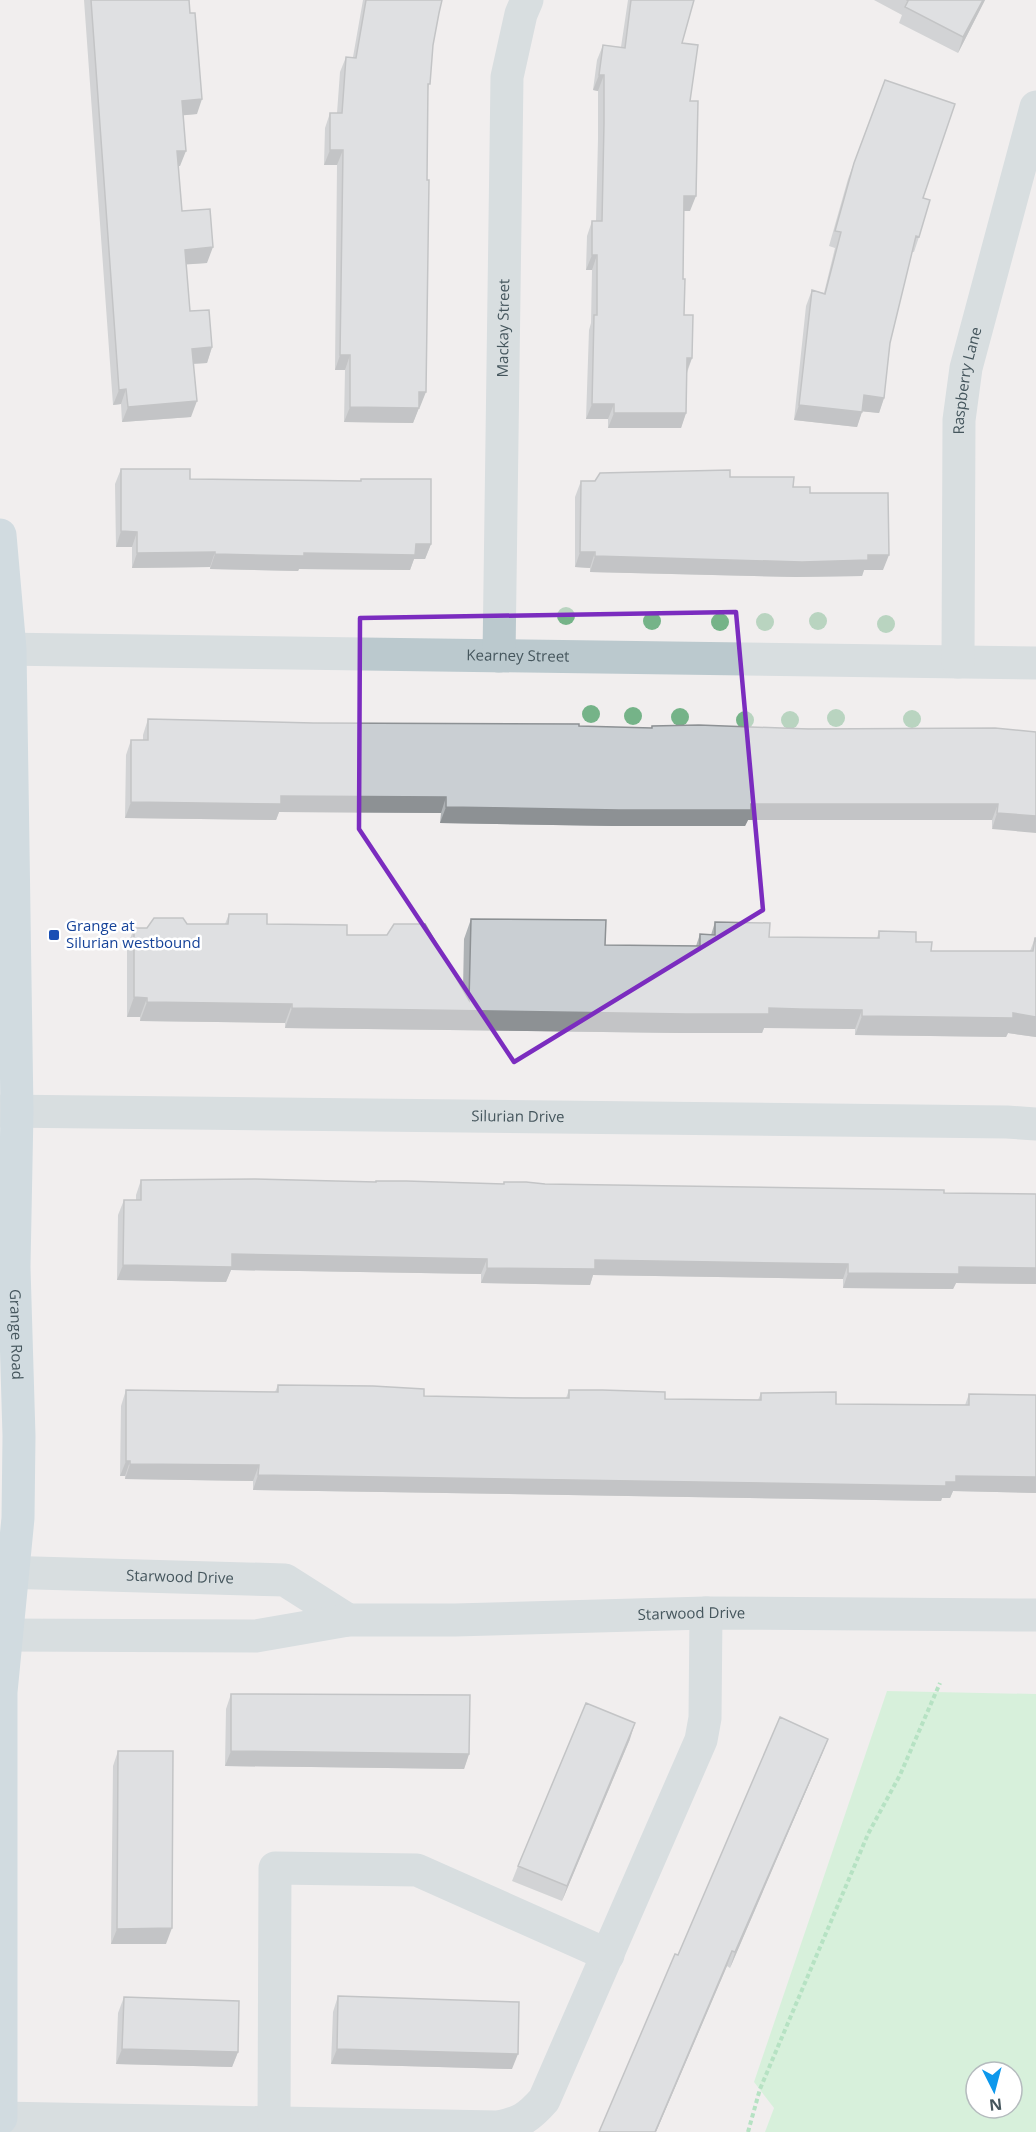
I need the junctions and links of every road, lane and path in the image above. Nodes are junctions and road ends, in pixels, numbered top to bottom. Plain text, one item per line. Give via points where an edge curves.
1 (527, 0) edge
2 (1036, 107) edge
3 (0, 535) edge
4 (5, 649) edge
5 (499, 656) junction
6 (958, 662) junction
7 (1036, 663) edge
8 (9, 1111) edge
9 (1036, 1124) edge
10 (6, 1572) edge
11 (706, 1613) junction
12 (1036, 1615) edge
13 (348, 1620) junction
14 (3, 1635) edge
15 (940, 1683) dead end
16 (608, 1955) junction
17 (1, 2123) edge
18 (274, 2124) junction
19 (748, 2132) edge

1 - 5 street, Mackay Street via 507,76
2 - 6 street, Raspberry Lane via 964,379 959,420
3 - 4 main road, Grange Road
4 - 5 street, Kearney Street
4 - 8 main road, Grange Road
5 - 6 street, Kearney Street
6 - 7 street, Kearney Street
8 - 9 street, Silurian Drive
8 - 10 main road, Grange Road via 19,1436 18,1518
10 - 13 street, Starwood Drive via 285,1580
10 - 14 main road, Grange Road
11 - 12 street, Starwood Drive
11 - 13 street, Starwood Drive
11 - 16 street via 702,1740
13 - 14 street, Starwood Drive via 256,1636
14 - 17 main road, Grange Road
15 - 19 path via 900,1775 868,1834 760,2089
16 - 18 street via 544,2100 517,2123 496,2127
16 - 18 street via 417,1870 275,1868
17 - 18 street

